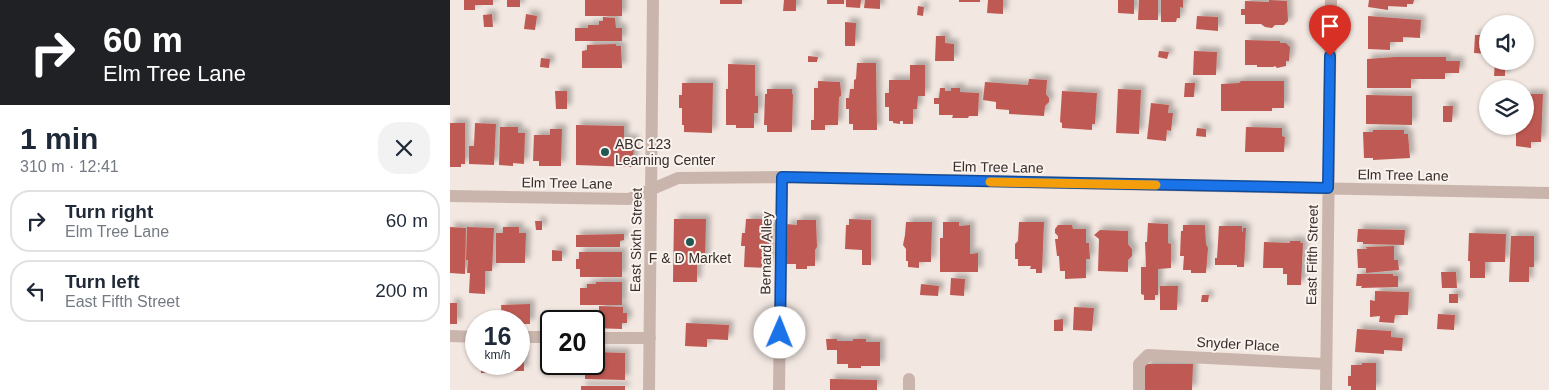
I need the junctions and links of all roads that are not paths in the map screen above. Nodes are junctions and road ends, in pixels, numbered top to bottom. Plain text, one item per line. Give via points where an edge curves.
1 (653, 0) edge
2 (1330, 0) edge
3 (782, 177) junction
4 (1328, 188) junction
5 (652, 189) junction
6 (1549, 193) edge
7 (450, 196) edge
8 (450, 336) edge
9 (465, 337) edge
10 (605, 338) edge
11 (650, 338) junction
12 (1326, 364) junction
13 (650, 390) edge
14 (779, 390) edge
15 (1139, 390) edge
16 (1326, 390) edge

1 - 5 street, East Sixth Street
2 - 4 street, East Fifth Street
3 - 4 street, Elm Tree Lane
3 - 5 street, Elm Tree Lane via 678,178
3 - 14 street, Bernard Alley
4 - 6 street, Elm Tree Lane
4 - 12 street, East Fifth Street
5 - 7 street, Elm Tree Lane via 629,199
5 - 11 street, East Sixth Street
8 - 9 street
10 - 11 street
11 - 13 street, East Sixth Street
12 - 15 street, Snyder Place via 1148,355 1139,364
12 - 16 street, East Fifth Street

